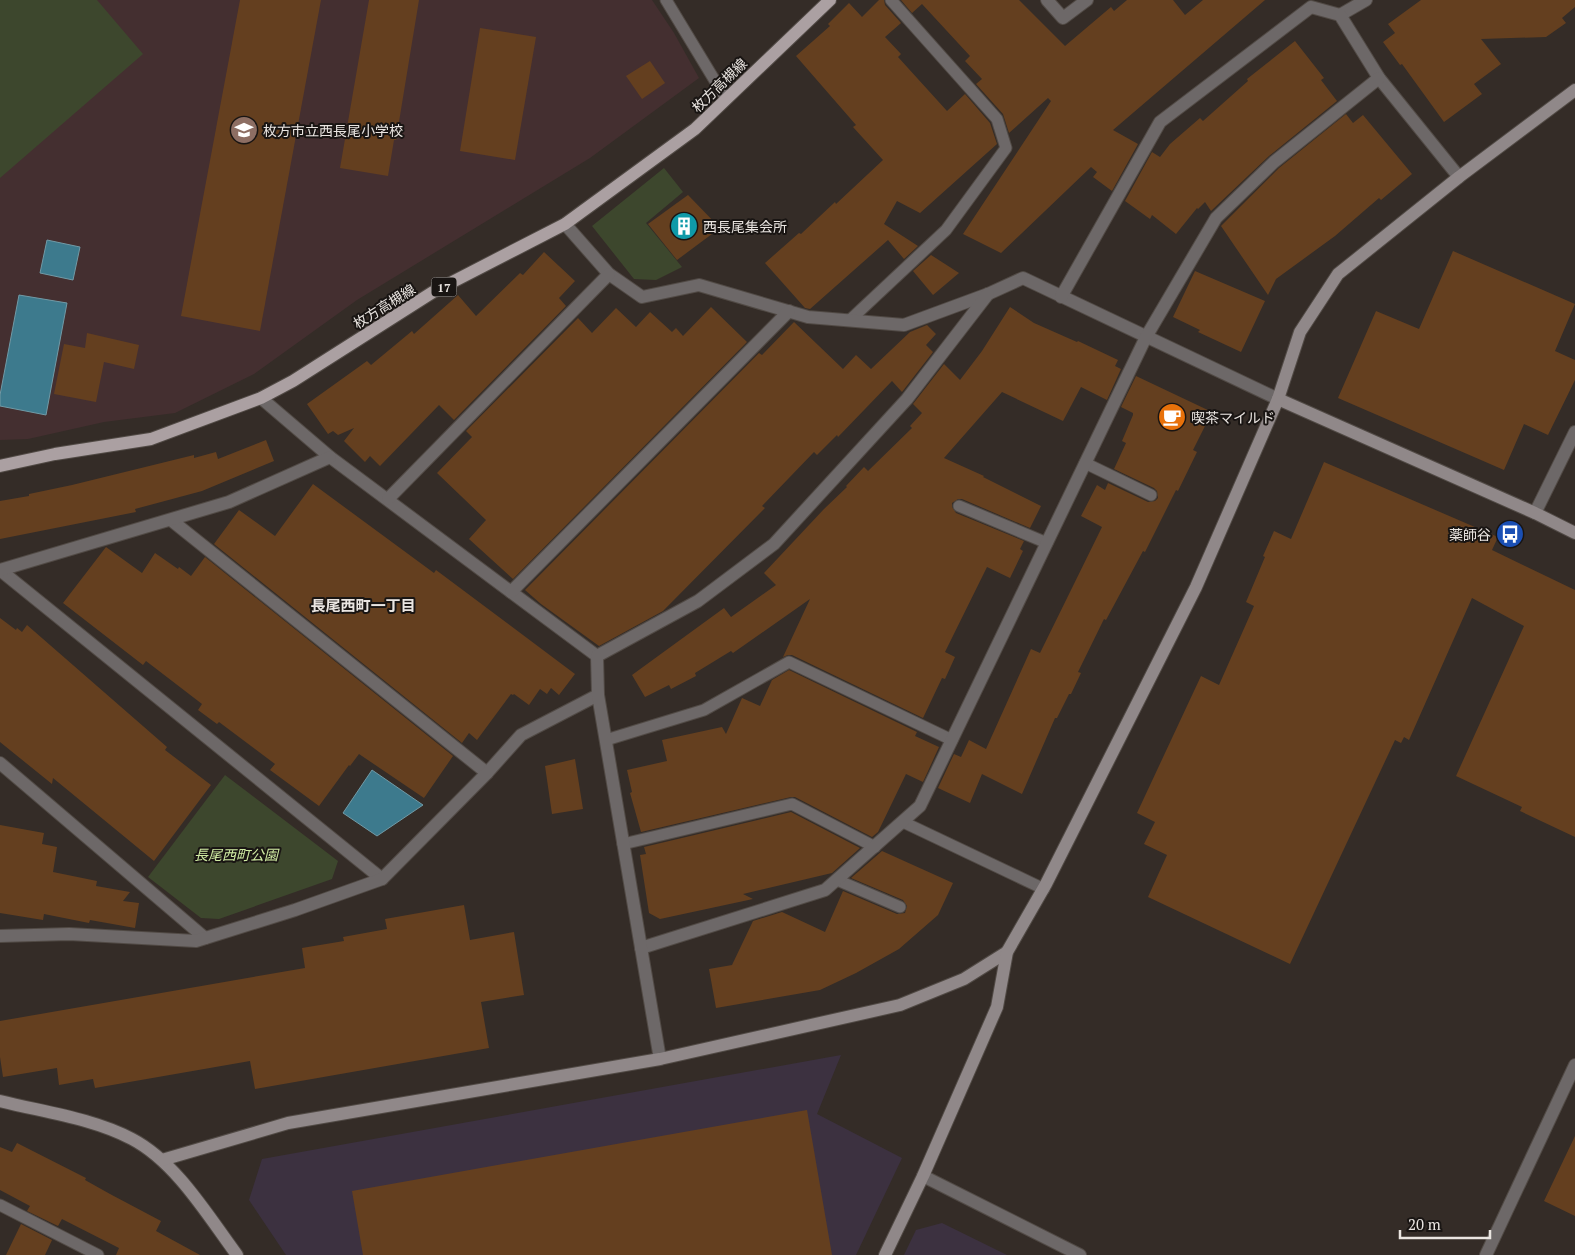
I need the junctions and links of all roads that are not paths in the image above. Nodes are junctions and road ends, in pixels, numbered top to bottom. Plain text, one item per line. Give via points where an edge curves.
1 (666, 0) edge
2 (830, 0) edge
3 (891, 0) edge
4 (1047, 0) edge
5 (1087, 0) edge
6 (1366, 0) edge
7 (1340, 15) junction
8 (1379, 78) junction
9 (1575, 90) edge
10 (726, 99) junction
11 (1460, 176) junction
12 (565, 224) junction
13 (609, 274) junction
14 (988, 294) junction
15 (1061, 296) junction
16 (789, 312) junction
17 (850, 320) junction
18 (1146, 337) junction
19 (261, 398) junction
20 (1278, 399) junction
21 (1575, 432) edge
22 (330, 457) junction
23 (1085, 464) junction
24 (0, 466) edge
25 (1150, 495) dead end
26 (388, 500) junction
27 (959, 506) dead end
28 (1535, 513) junction
29 (171, 520) junction
30 (1575, 533) edge
31 (1047, 543) junction
32 (0, 570) edge
33 (511, 592) junction
34 (597, 656) junction
35 (598, 695) junction
36 (606, 740) junction
37 (952, 740) junction
38 (0, 763) edge
39 (487, 773) junction
40 (903, 822) junction
41 (623, 844) junction
42 (875, 846) junction
43 (382, 879) junction
44 (837, 880) junction
45 (1044, 889) junction
46 (900, 907) dead end
47 (0, 936) edge
48 (205, 938) junction
49 (641, 948) junction
50 (1007, 952) junction
51 (660, 1059) junction
52 (1575, 1065) edge
53 (0, 1101) edge
54 (162, 1160) junction
55 (923, 1176) junction
56 (0, 1206) edge
57 (98, 1255) edge
58 (237, 1255) edge
59 (885, 1255) edge
60 (1080, 1255) edge
61 (1486, 1255) edge

1 - 10 lane
2 - 10 main road, 枚方高槻線 / 17
3 - 17 lane via 996,119 1006,148 946,230
4 - 5 street via 1063,18
6 - 7 street
7 - 8 street
7 - 15 street via 1311,7 1160,122
8 - 11 street
8 - 18 street via 1274,162 1216,218
9 - 11 street
10 - 12 main road, 枚方高槻線 / 17 via 695,129
11 - 20 street via 1338,274 1300,332
12 - 13 street
12 - 19 main road, 枚方高槻線 / 17 via 433,292
13 - 16 street via 642,296 699,285
13 - 26 street
14 - 15 street via 1023,278
14 - 17 street via 904,325
14 - 34 street via 907,399 774,544 698,601
15 - 18 street
16 - 17 street
16 - 33 street
18 - 20 street
18 - 23 street
19 - 22 street
19 - 24 main road, 枚方高槻線 / 17 via 151,439
20 - 28 street
20 - 45 street via 1196,587
21 - 28 street
22 - 26 street
22 - 29 street via 229,502
23 - 25 lane
23 - 31 street
26 - 33 street
27 - 31 lane
28 - 30 street
29 - 32 street
29 - 39 street
31 - 37 street
32 - 43 street
33 - 34 street
34 - 35 street
35 - 36 street
35 - 39 street via 521,735
36 - 37 lane via 704,710 789,662
36 - 41 street
37 - 40 street via 920,806
38 - 48 street
39 - 43 street
40 - 42 street
40 - 45 lane
41 - 42 lane via 792,804
41 - 49 street
42 - 44 street
43 - 48 street
44 - 46 lane
44 - 49 street via 825,890
45 - 50 street
47 - 48 street via 69,934 196,941
49 - 51 street
50 - 51 street via 964,979 900,1005
50 - 55 street via 996,1007
51 - 54 street via 288,1123
52 - 61 street
53 - 54 street via 94,1124 133,1139
54 - 58 street
55 - 59 street
55 - 60 street
56 - 57 lane

